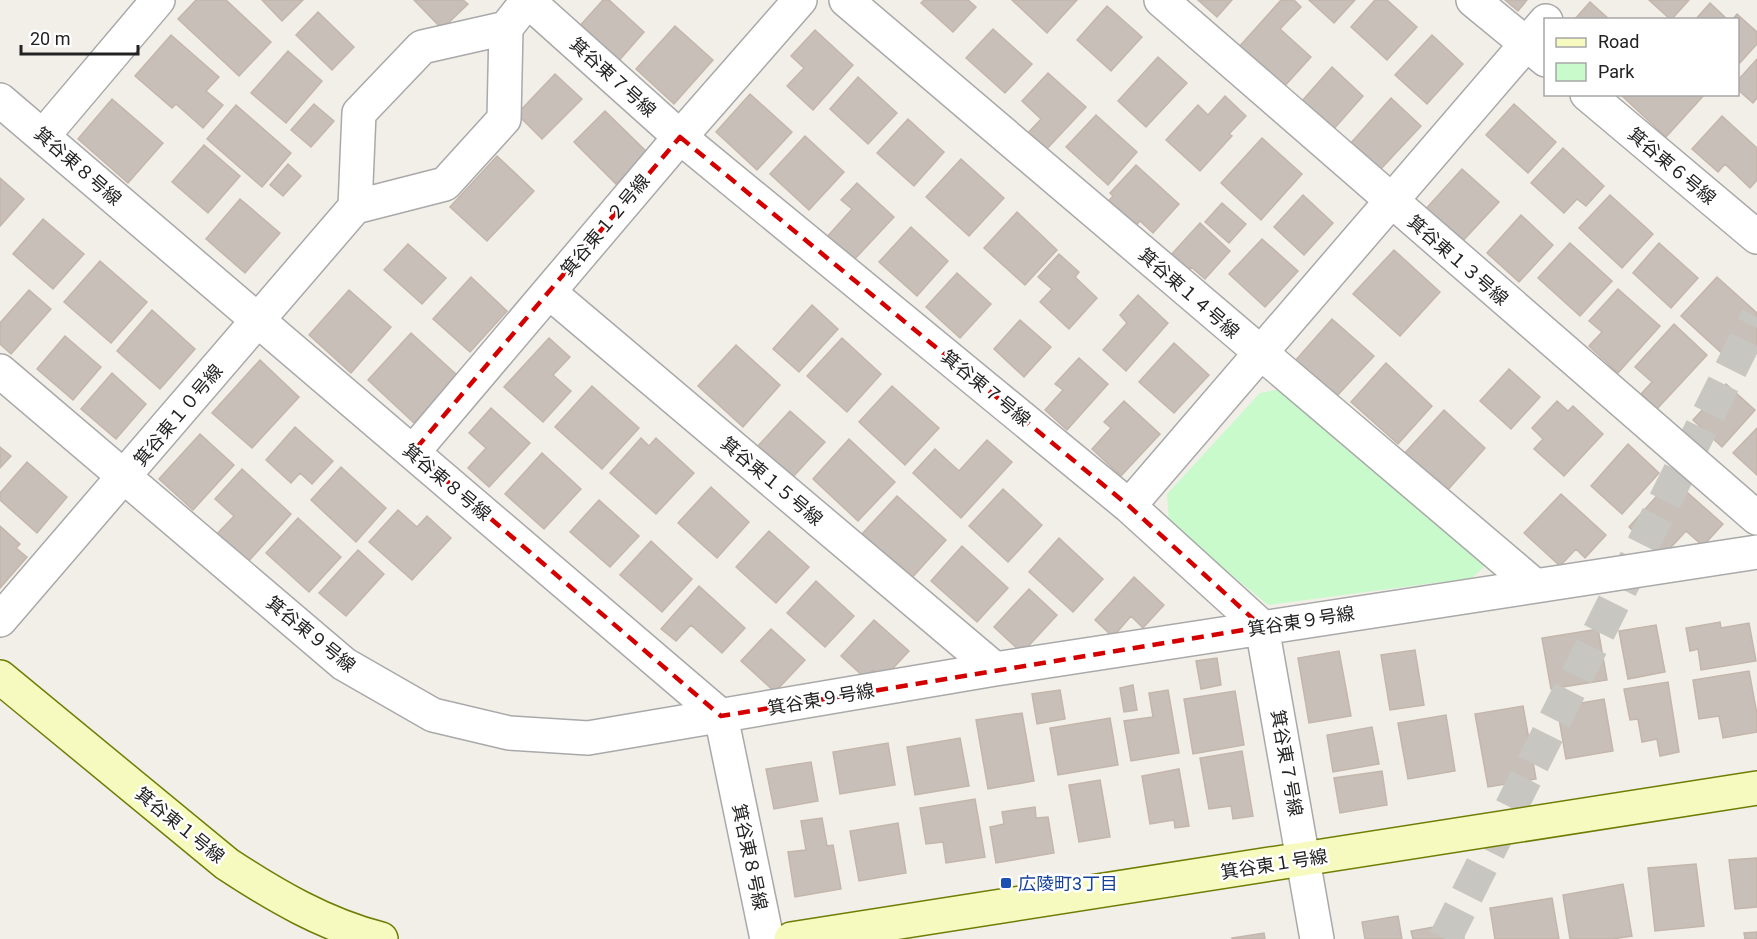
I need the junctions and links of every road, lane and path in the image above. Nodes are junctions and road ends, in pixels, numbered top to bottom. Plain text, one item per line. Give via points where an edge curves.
1 (158, 0) edge
2 (527, 0) edge
3 (800, 0) edge
4 (846, 0) edge
5 (1161, 0) edge
6 (1473, 0) edge
7 (1563, 0) edge
8 (1552, 18) edge
9 (506, 28) junction
10 (1541, 36) edge
11 (1589, 96) edge
12 (0, 100) edge
13 (43, 136) junction
14 (680, 137) junction
15 (1390, 201) junction
16 (355, 207) junction
17 (1757, 237) edge
18 (549, 292) junction
19 (258, 321) junction
20 (1259, 353) junction
21 (0, 371) edge
22 (413, 452) junction
23 (125, 477) junction
24 (1129, 506) junction
25 (1757, 518) edge
26 (1757, 552) edge
27 (1534, 585) junction
28 (0, 621) edge
29 (1262, 627) junction
30 (995, 669) junction
31 (0, 677) edge
32 (721, 716) junction
33 (1757, 788) edge
34 (1305, 859) junction
35 (381, 939) edge
36 (767, 939) edge
37 (791, 939) edge
38 (1317, 939) edge

1 - 13 street
2 - 9 street
2 - 14 street, 箕谷東７号線
3 - 14 street, 箕谷東１２号線
4 - 20 street, 箕谷東１４号線
5 - 15 street, 箕谷東１３号線
6 - 10 street
7 - 8 street
9 - 16 street via 504,119 445,184
9 - 16 street via 422,46 359,113
10 - 15 street
11 - 17 street, 箕谷東６号線
12 - 13 street, 箕谷東８号線
13 - 19 street, 箕谷東８号線
14 - 18 street, 箕谷東１２号線
14 - 24 street, 箕谷東７号線
15 - 20 street
15 - 25 street, 箕谷東１３号線
16 - 19 street, 箕谷東１０号線
18 - 22 street, 箕谷東１２号線
18 - 30 street, 箕谷東１５号線
19 - 22 street, 箕谷東８号線
19 - 23 street, 箕谷東１０号線
20 - 24 street
20 - 27 street, 箕谷東１４号線
21 - 23 street, 箕谷東９号線
22 - 32 street, 箕谷東８号線
23 - 28 street, 箕谷東１０号線
23 - 32 street, 箕谷東９号線 via 344,664 433,715 510,733 588,738
24 - 29 street, 箕谷東７号線
26 - 27 street, 箕谷東９号線
27 - 29 street, 箕谷東９号線
29 - 30 street, 箕谷東９号線
29 - 34 street, 箕谷東７号線
30 - 32 street, 箕谷東９号線
31 - 35 street, 箕谷東１号線 via 227,864 311,913
32 - 36 street, 箕谷東８号線
33 - 34 street, 箕谷東１号線
34 - 37 street, 箕谷東１号線
34 - 38 street, 箕谷東７号線

